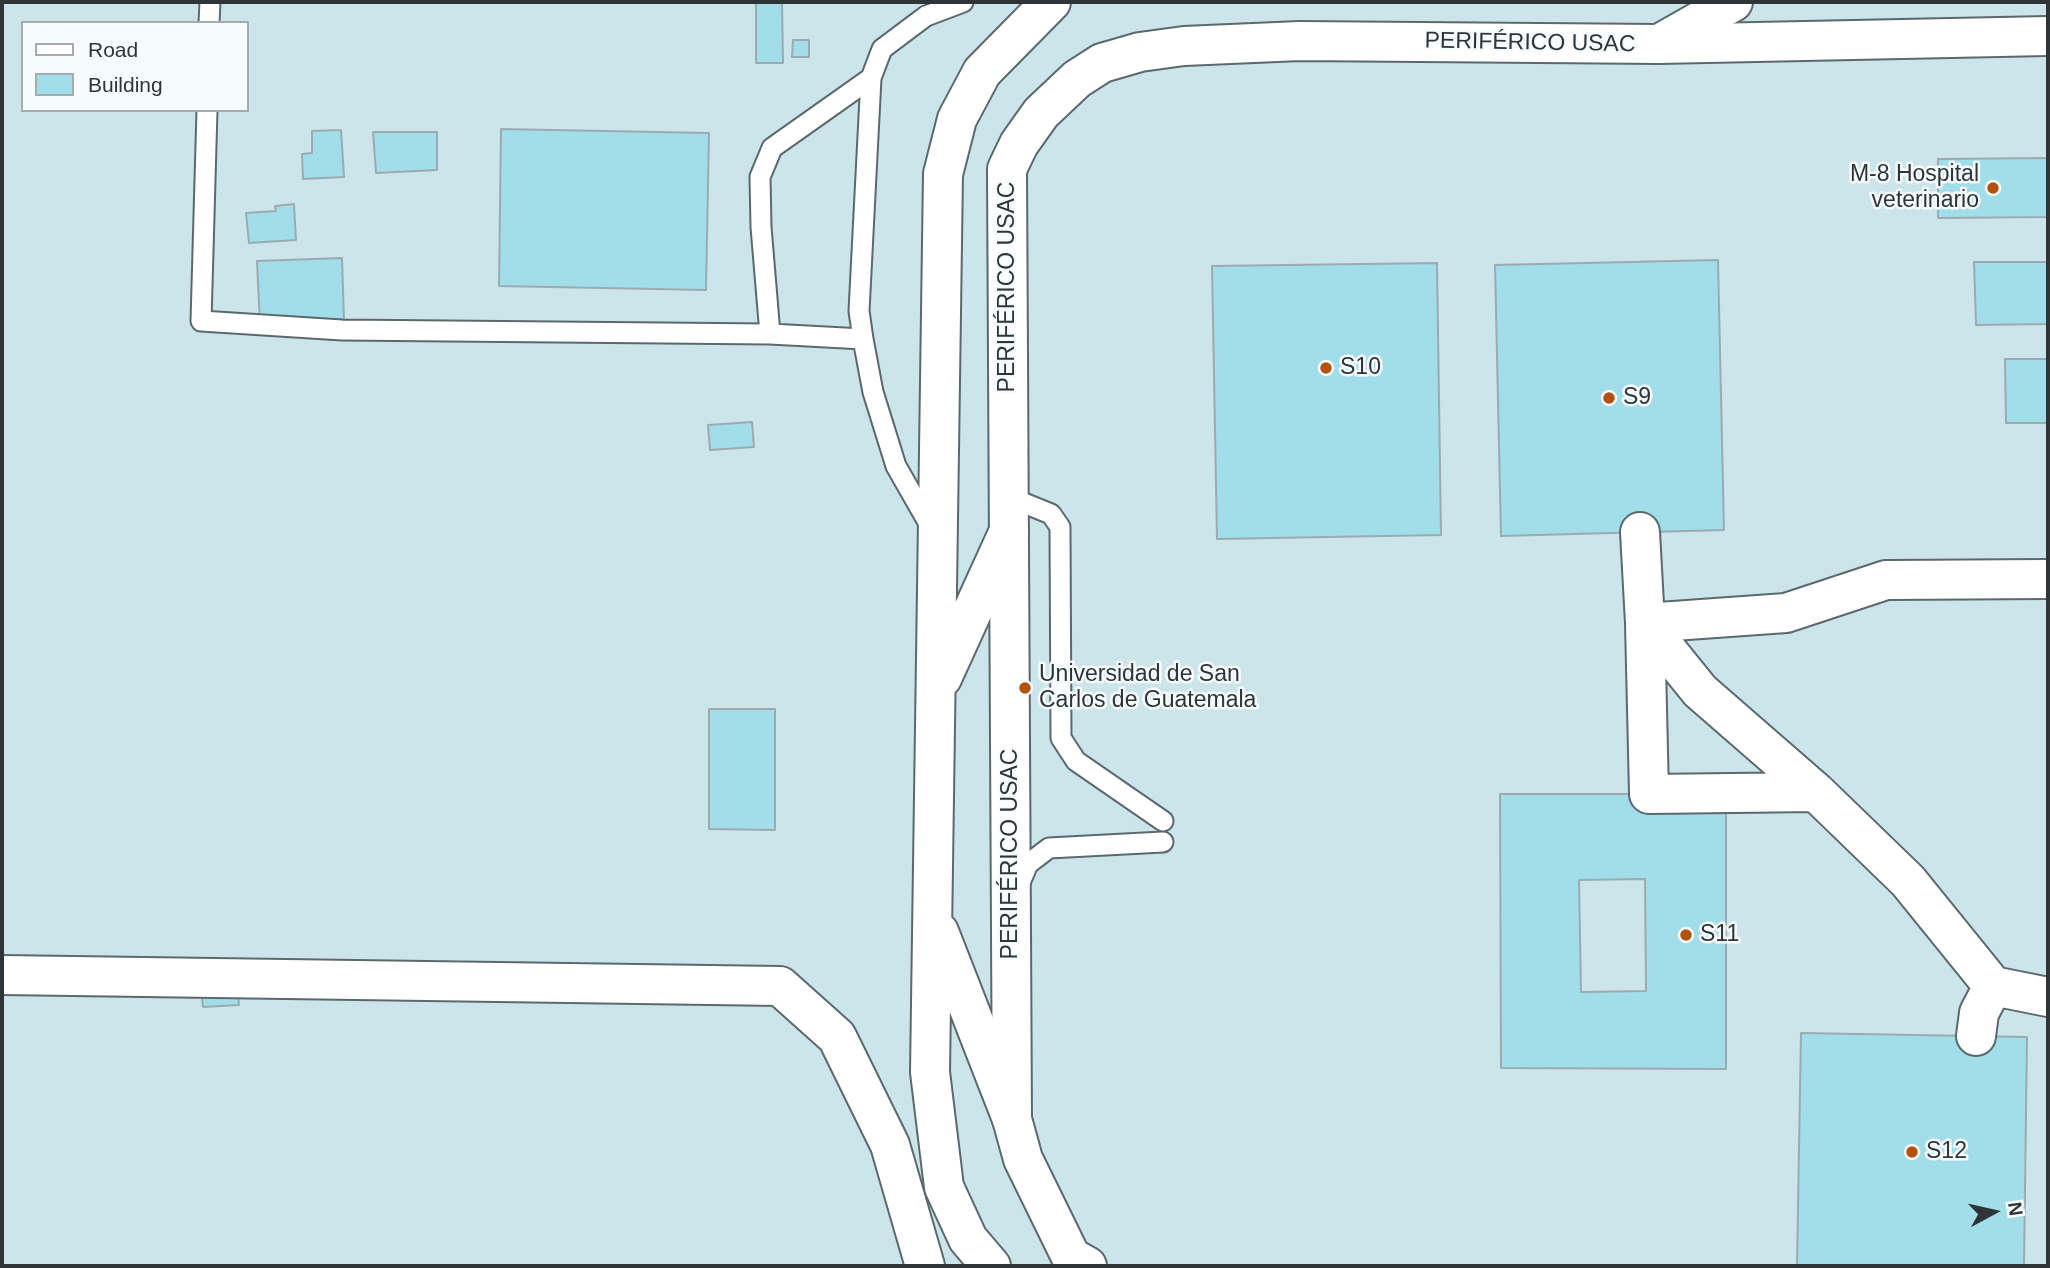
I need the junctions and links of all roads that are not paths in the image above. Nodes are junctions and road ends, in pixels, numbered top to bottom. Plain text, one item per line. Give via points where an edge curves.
1 (210, 2) edge
2 (962, 2) edge
3 (1051, 2) edge
4 (1733, 2) edge
5 (209, 21) edge
6 (2048, 36) edge
7 (1658, 44) junction
8 (871, 78) junction
9 (207, 112) edge
10 (770, 334) junction
11 (863, 339) junction
12 (1009, 514) junction
13 (1640, 532) dead end
14 (938, 538) junction
15 (2048, 579) edge
16 (1645, 623) junction
17 (936, 692) junction
18 (1816, 792) junction
19 (1163, 821) dead end
20 (1163, 842) dead end
21 (1012, 904) junction
22 (932, 914) junction
23 (2, 975) edge
24 (1993, 986) junction
25 (2048, 997) edge
26 (1976, 1036) dead end
27 (1013, 1119) junction
28 (925, 1266) edge
29 (991, 1266) edge
30 (1087, 1266) edge

1 - 5 lane
2 - 8 lane via 926,16 883,49
3 - 14 street via 982,72 957,119 943,174
4 - 7 street
6 - 7 street, PERIFÉRICO USAC
7 - 12 street, PERIFÉRICO USAC via 1300,41 1184,46 1101,63 1077,79 1041,113 1007,169
8 - 10 lane via 772,148 760,177
8 - 11 lane via 859,311
9 - 10 lane via 201,321 342,330
10 - 11 lane
11 - 14 lane via 873,392 896,466
12 - 17 street
12 - 19 lane via 1051,514 1060,527 1061,738 1076,761
12 - 21 street, PERIFÉRICO USAC
13 - 16 street
14 - 17 street
15 - 16 street via 1886,580 1786,613
16 - 18 street via 1700,691
16 - 18 street via 1649,794
17 - 22 street
18 - 24 street via 1908,881
20 - 21 lane via 1049,848 1028,863
21 - 27 street, PERIFÉRICO USAC
22 - 27 street
22 - 29 street via 930,1072 944,1187 968,1240
23 - 28 street via 780,986 837,1037 890,1145
24 - 25 street
24 - 26 street via 1979,1013
27 - 30 street, PERIFÉRICO USAC via 1023,1159 1071,1257

